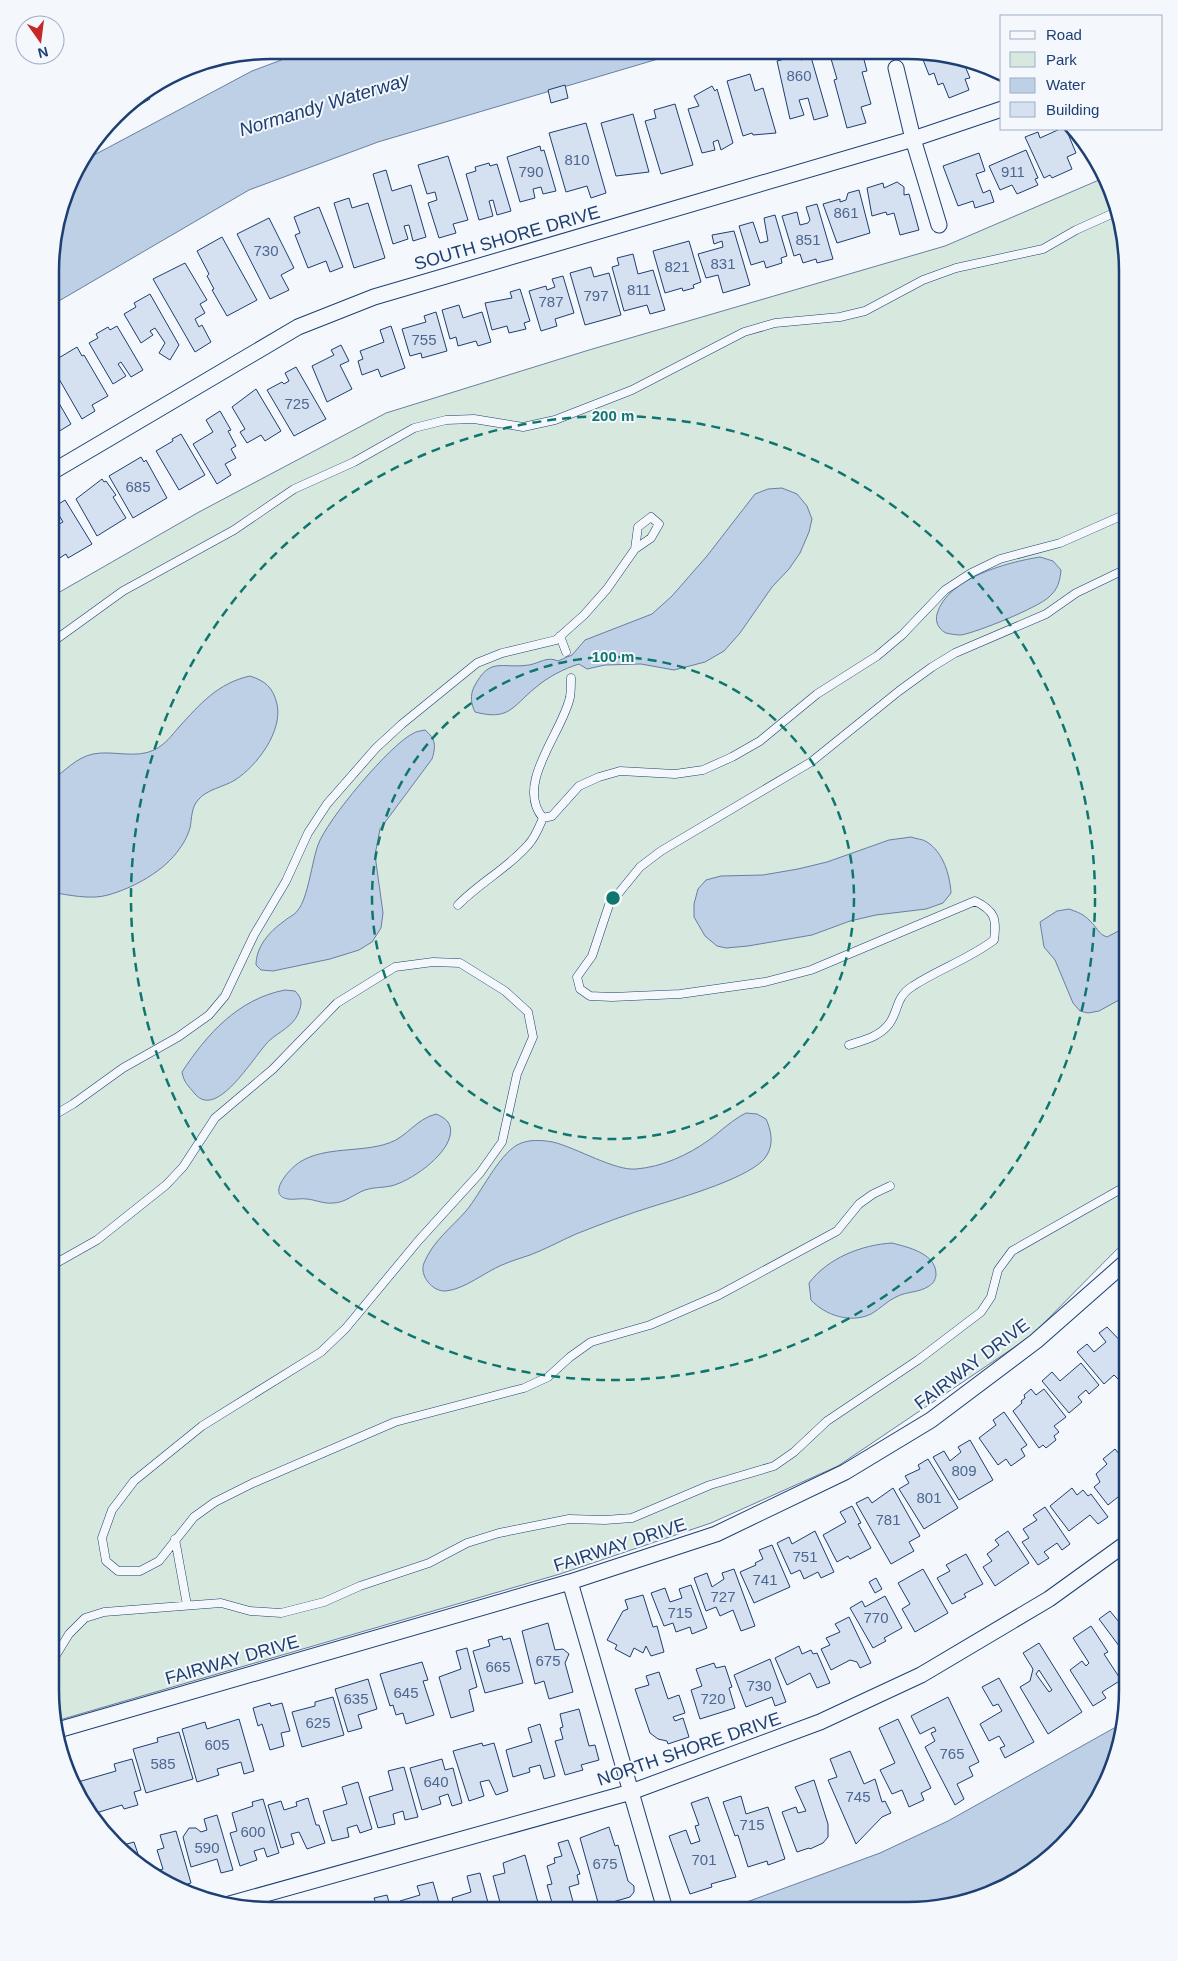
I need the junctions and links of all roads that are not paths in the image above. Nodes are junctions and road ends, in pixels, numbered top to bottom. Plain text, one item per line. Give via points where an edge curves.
1 (896, 68) dead end
2 (1000, 110) edge
3 (914, 139) junction
4 (1111, 214) edge
5 (939, 225) dead end
6 (59, 468) edge
7 (1119, 517) edge
8 (635, 549) dead end
9 (1119, 572) edge
10 (560, 636) junction
11 (59, 637) edge
12 (566, 652) dead end
13 (571, 678) dead end
14 (543, 818) junction
15 (458, 905) dead end
16 (849, 1045) dead end
17 (59, 1112) edge
18 (890, 1186) dead end
19 (1119, 1190) edge
20 (59, 1261) edge
21 (1119, 1268) edge
22 (175, 1539) junction
23 (1119, 1548) edge
24 (570, 1582) junction
25 (187, 1605) junction
26 (59, 1652) edge
27 (63, 1729) edge
28 (631, 1792) junction
29 (244, 1900) edge
30 (663, 1902) edge

1 - 3 street
2 - 3 street, SOUTH SHORE DRIVE
3 - 5 street
3 - 6 street, SOUTH SHORE DRIVE via 374,297 298,327
4 - 11 lane via 1043,249 956,268 923,280 865,311 840,317 775,323 744,332 632,390 555,420 523,427 474,419 446,420 414,428 354,462 294,489 234,530 122,591
7 - 14 lane via 1060,543 1000,559 971,573 945,590 877,656 817,694 760,741 732,758 703,770 675,774 620,771 599,777 579,786 552,816
8 - 10 lane via 606,590
9 - 16 lane via 1039,617 955,653 891,696 810,762 661,851 640,868 609,905 592,956 578,977 580,988 590,996 612,997 680,994 765,982 811,970 975,902 988,908 997,923 994,940 974,955 912,986 898,1001 890,1023 877,1035
10 - 12 lane
10 - 17 lane via 556,640 502,653 477,663 402,724 351,776 308,832 225,996 209,1015
13 - 14 lane via 570,697 539,766 534,791 537,811
14 - 15 lane via 530,844
18 - 22 lane via 859,1204 837,1231 719,1295 650,1325 591,1342 548,1377 524,1388 395,1422 280,1471 215,1502 194,1517
19 - 25 lane via 1012,1251 998,1270 992,1297 981,1312 918,1360 827,1421 774,1466 710,1485 632,1518 569,1518 483,1538 429,1563 324,1602 281,1613 250,1611 221,1603
20 - 22 lane via 97,1240 166,1186 183,1167 215,1118 281,1063 337,1003 395,968 433,962 460,963 505,991 528,1012 533,1037 517,1074 502,1142 480,1173 346,1328 321,1352 202,1426 134,1481 112,1510 102,1538 106,1560 118,1571 140,1571 159,1561
21 - 24 street, FAIRWAY DRIVE via 1036,1341 931,1420 845,1472 716,1534
22 - 25 lane
23 - 28 street, NORTH SHORE DRIVE via 1049,1599 920,1675 820,1722
24 - 27 street, FAIRWAY DRIVE
24 - 28 street
25 - 26 lane via 104,1612 85,1618
28 - 29 street, NORTH SHORE DRIVE
28 - 30 street

